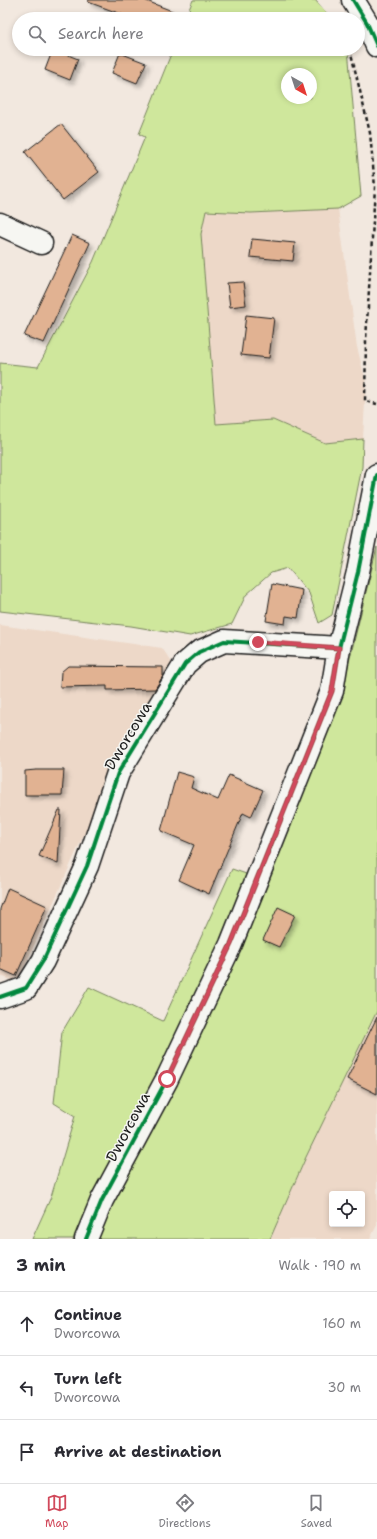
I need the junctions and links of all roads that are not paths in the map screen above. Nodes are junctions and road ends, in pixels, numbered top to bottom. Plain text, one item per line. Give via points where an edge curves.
1 (354, 0) edge
2 (361, 12) edge
3 (365, 18) edge
4 (377, 46) edge
5 (0, 224) edge
6 (42, 243) dead end
7 (377, 475) edge
8 (339, 648) junction
9 (0, 997) edge
10 (86, 1239) edge

1 - 2 street
3 - 4 street
5 - 6 street
7 - 8 street, Dworcowa via 358,572
8 - 9 street, Dworcowa via 224,641 199,652 185,664 118,773 87,866 43,961 26,988
8 - 10 street, Dworcowa via 332,691 231,944 167,1079 102,1200

